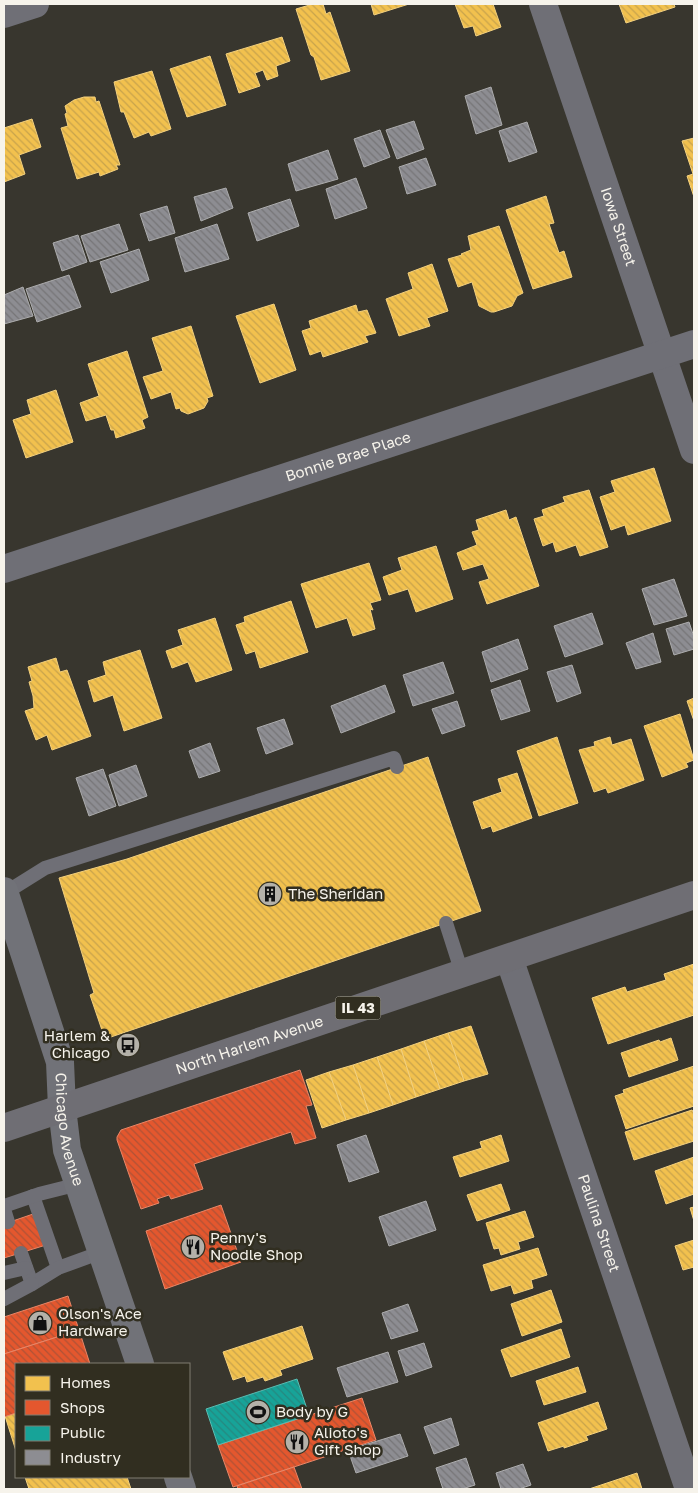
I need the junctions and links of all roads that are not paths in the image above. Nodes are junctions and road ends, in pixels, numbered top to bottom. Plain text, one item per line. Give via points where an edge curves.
1 (34, 4) edge
2 (544, 4) edge
3 (4, 14) edge
4 (694, 344) edge
5 (662, 355) junction
6 (694, 450) edge
7 (4, 569) edge
8 (397, 767) dead end
9 (4, 892) edge
10 (694, 895) edge
11 (446, 923) dead end
12 (509, 958) junction
13 (462, 973) junction
14 (62, 1108) junction
15 (4, 1128) edge
16 (79, 1184) junction
17 (33, 1196) junction
18 (5, 1213) edge
19 (102, 1252) junction
20 (20, 1253) dead end
21 (26, 1268) junction
22 (58, 1268) junction
23 (4, 1274) edge
24 (32, 1284) junction
25 (4, 1299) edge
26 (140, 1363) edge
27 (689, 1489) edge

1 - 3 street
2 - 5 street, Iowa Street
4 - 5 street, Bonnie Brae Place
5 - 6 street, Iowa Street
5 - 7 street, Bonnie Brae Place
8 - 9 lane via 394,758 45,868
9 - 14 main road, Chicago Avenue via 60,1062
10 - 12 main road, North Harlem Avenue / IL 43
11 - 13 lane
12 - 13 main road, North Harlem Avenue / IL 43
12 - 27 street, Paulina Street
13 - 14 main road, North Harlem Avenue / IL 43
14 - 15 main road, North Harlem Avenue / IL 43
14 - 16 main road, Chicago Avenue via 67,1150
16 - 17 lane
16 - 19 main road, Chicago Avenue
17 - 18 lane
17 - 22 lane
19 - 22 lane
19 - 26 main road, Chicago Avenue
20 - 21 lane
21 - 23 lane
21 - 24 lane
22 - 24 lane
24 - 25 lane

